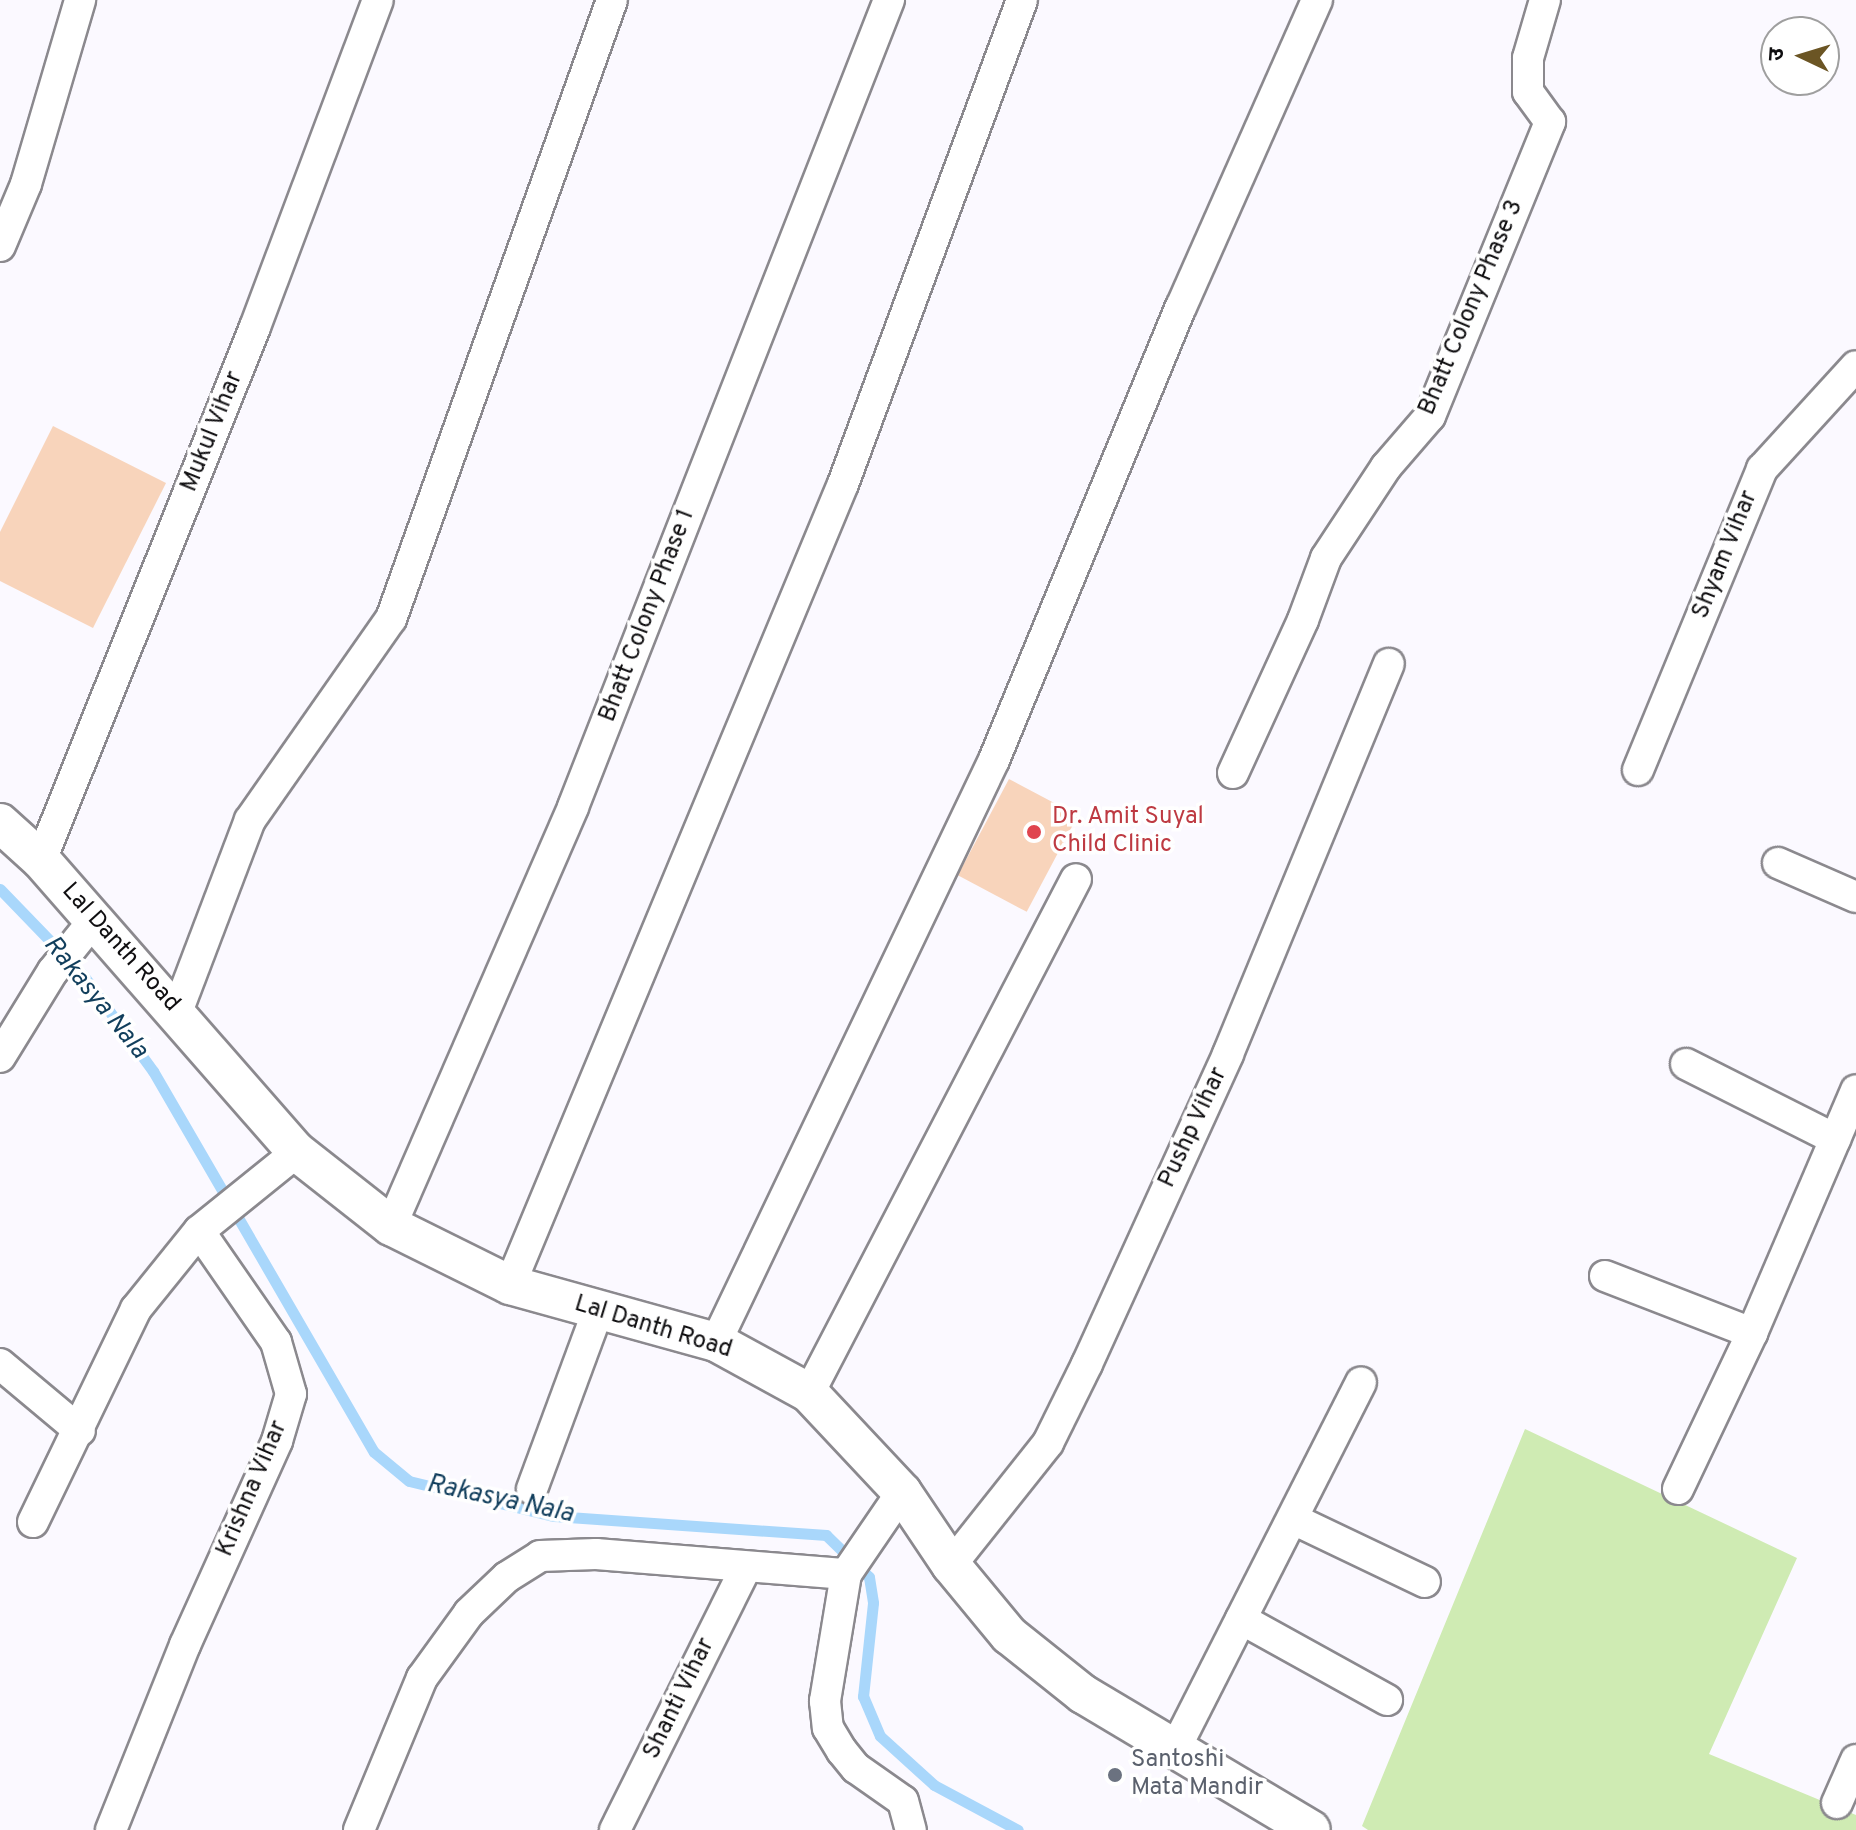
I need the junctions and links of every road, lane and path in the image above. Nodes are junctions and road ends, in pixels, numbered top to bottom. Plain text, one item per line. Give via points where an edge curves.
1 (80, 0) edge
2 (378, 0) edge
3 (612, 0) edge
4 (889, 0) edge
5 (1022, 0) edge
6 (1317, 0) edge
7 (1545, 0) edge
8 (0, 246) edge
9 (1856, 366) edge
10 (1389, 664) dead end
11 (1638, 770) dead end
12 (1233, 773) dead end
13 (0, 823) edge
14 (41, 860) junction
15 (1778, 863) dead end
16 (1076, 879) dead end
17 (1856, 897) edge
18 (84, 932) junction
19 (177, 1012) junction
20 (0, 1057) edge
21 (1686, 1064) dead end
22 (1856, 1090) edge
23 (1835, 1139) junction
24 (297, 1152) junction
25 (203, 1226) junction
26 (391, 1226) junction
27 (1605, 1276) dead end
28 (510, 1285) junction
29 (598, 1311) junction
30 (1752, 1333) junction
31 (716, 1342) junction
32 (0, 1364) edge
33 (1361, 1382) dead end
34 (809, 1393) junction
35 (80, 1431) junction
36 (532, 1489) dead end
37 (1678, 1489) dead end
38 (902, 1492) junction
39 (1293, 1519) junction
40 (33, 1522) dead end
41 (951, 1565) junction
42 (746, 1567) junction
43 (846, 1574) junction
44 (1425, 1582) dead end
45 (1241, 1619) junction
46 (1387, 1700) dead end
47 (1175, 1749) junction
48 (1856, 1760) edge
49 (1837, 1803) dead end
50 (111, 1830) edge
51 (359, 1830) edge
52 (615, 1830) edge
53 (911, 1830) edge
54 (1311, 1830) edge

1 - 8 street via 26,184
2 - 14 street, Mukul Vihar via 255,327
3 - 19 street via 391,619 250,820
4 - 26 street, Bhatt Colony Phase 1 via 573,807
5 - 28 street via 843,484
6 - 31 street via 1181,307 994,760
7 - 12 street, Bhatt Colony Phase 3 via 1528,58 1528,92 1550,122 1430,416 1386,467 1326,558
9 - 11 street, Shyam Vihar via 1762,469
10 - 41 street, Pushp Vihar via 1228,1054 1087,1364 1048,1443
13 - 14 street, Lal Danth Road
14 - 18 street, Lal Danth Road
15 - 17 street
16 - 34 street
18 - 19 street, Lal Danth Road
18 - 20 street
19 - 24 street, Lal Danth Road
21 - 23 street
22 - 23 street
23 - 30 street
24 - 25 street
24 - 26 street, Lal Danth Road
25 - 35 street via 136,1309
25 - 50 street, Krishna Vihar via 276,1342 291,1394 277,1441 185,1645
26 - 28 street, Lal Danth Road
27 - 30 street
28 - 29 street, Lal Danth Road
29 - 31 street, Lal Danth Road
29 - 36 street
30 - 37 street
31 - 34 street, Lal Danth Road
32 - 35 street
33 - 39 street
34 - 38 street, Lal Danth Road
35 - 40 street
38 - 41 street, Lal Danth Road
38 - 43 street
39 - 44 street
39 - 45 street
41 - 47 street, Lal Danth Road via 1009,1635 1083,1694
42 - 43 street
42 - 51 street via 596,1554 540,1556 507,1577 469,1613 422,1678
42 - 52 street, Shanti Vihar
43 - 53 street via 825,1701 828,1728 856,1768 903,1801
45 - 46 street
45 - 47 street
47 - 54 street, Lal Danth Road
48 - 49 street

